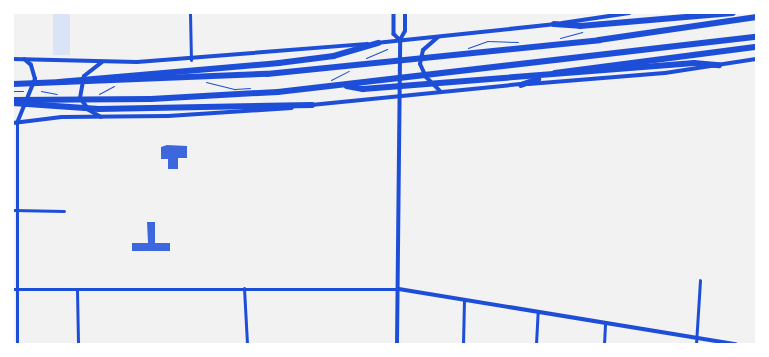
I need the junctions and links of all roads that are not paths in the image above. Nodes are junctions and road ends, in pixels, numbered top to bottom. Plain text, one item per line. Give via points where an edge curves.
1 (190, 13) edge
2 (394, 13) edge
3 (405, 13) edge
4 (629, 13) edge
5 (732, 13) edge
6 (604, 15) edge
7 (756, 17) edge
8 (554, 24) junction
9 (438, 37) junction
10 (756, 37) edge
11 (400, 40) junction
12 (378, 43) junction
13 (756, 47) edge
14 (13, 59) edge
15 (24, 59) junction
16 (756, 59) edge
17 (191, 60) junction
18 (103, 61) junction
19 (719, 65) junction
20 (13, 84) edge
21 (55, 84) junction
22 (521, 84) junction
23 (341, 85) junction
24 (440, 91) junction
25 (400, 95) junction
26 (13, 100) edge
27 (13, 103) edge
28 (312, 105) junction
29 (102, 117) junction
30 (15, 123) edge
31 (15, 210) edge
32 (64, 211) dead end
33 (700, 280) dead end
34 (244, 288) junction
35 (15, 289) edge
36 (398, 289) junction
37 (77, 290) junction
38 (464, 299) junction
39 (538, 311) junction
40 (605, 322) junction
41 (696, 338) junction
42 (17, 344) edge
43 (78, 344) edge
44 (247, 344) edge
45 (396, 344) edge
46 (463, 344) edge
47 (536, 344) edge
48 (604, 344) edge
49 (696, 344) edge
50 (736, 344) edge

1 - 17 street
2 - 11 street via 394,34
3 - 11 street via 405,32
4 - 6 main road
5 - 8 highway via 604,24
6 - 8 main road
7 - 21 highway via 599,40 267,74
8 - 9 main road
9 - 11 main road
9 - 24 main road via 423,50 420,64 426,77
10 - 23 highway
11 - 12 main road
11 - 25 street
12 - 17 main road
12 - 21 highway via 334,56 68,79
13 - 22 highway via 562,70
14 - 15 main road
15 - 18 main road
15 - 30 main road via 31,65 35,79
16 - 19 main road
17 - 18 main road
18 - 29 main road via 84,76 80,98 89,110
19 - 22 main road
19 - 23 highway via 694,62 363,89
20 - 21 highway
22 - 24 main road
23 - 26 highway via 174,98
24 - 25 main road
25 - 28 main road
25 - 36 street
27 - 28 highway via 99,109 242,104
28 - 29 main road
29 - 30 main road
30 - 31 street
31 - 32 street
31 - 35 street
33 - 41 street
34 - 36 street
34 - 37 street via 149,287
34 - 44 street
35 - 37 street
35 - 42 street
36 - 38 street
36 - 45 street
37 - 43 street
38 - 39 street
38 - 46 street
39 - 40 street
39 - 47 street
40 - 41 street
40 - 48 street
41 - 49 street
41 - 50 street

